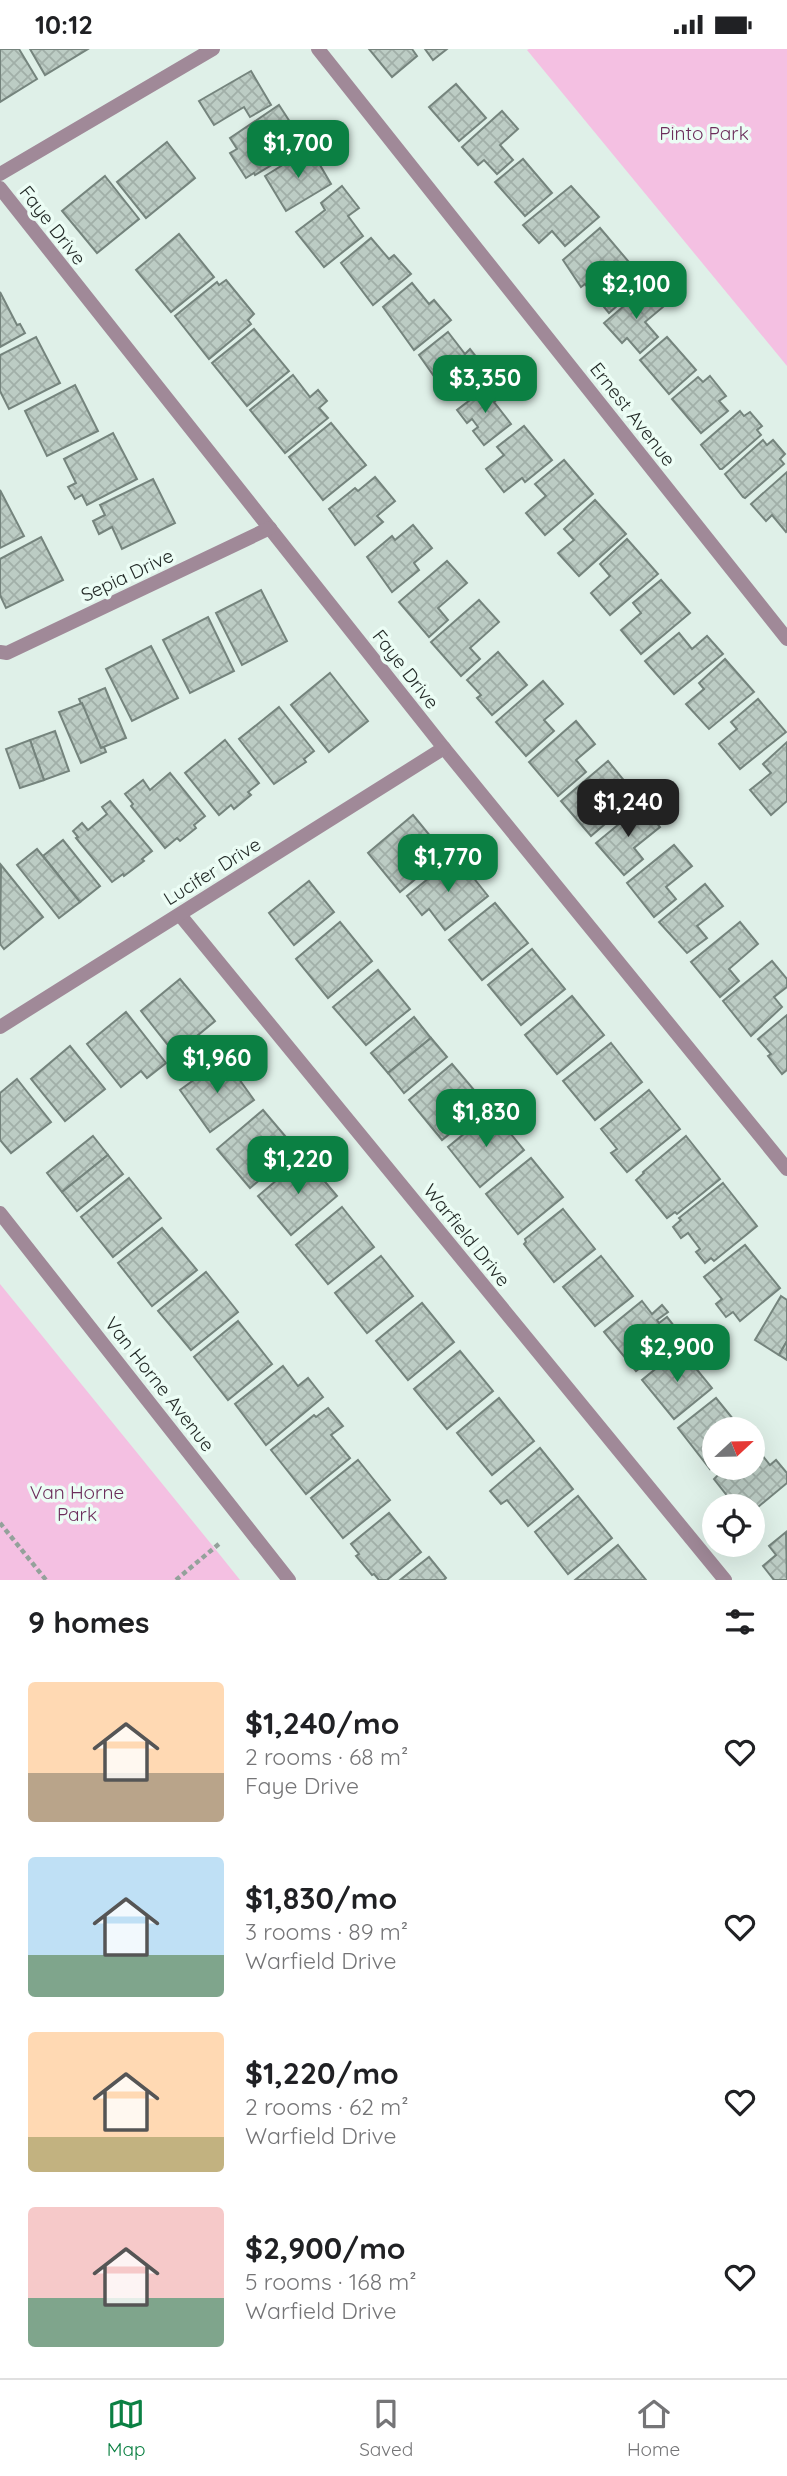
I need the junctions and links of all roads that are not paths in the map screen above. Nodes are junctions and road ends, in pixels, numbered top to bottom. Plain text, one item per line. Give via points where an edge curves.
1 (213, 49) edge
2 (318, 49) edge
3 (0, 174) edge
4 (0, 188) edge
5 (270, 528) junction
6 (787, 639) edge
7 (0, 652) edge
8 (443, 748) junction
9 (180, 915) junction
10 (0, 1027) edge
11 (787, 1169) edge
12 (0, 1213) edge
13 (289, 1580) edge
14 (725, 1580) edge

1 - 3 street
2 - 6 street, Ernest Avenue
4 - 5 street, Faye Drive
5 - 7 street, Sepia Drive via 7,653
5 - 8 street, Faye Drive
8 - 9 street, Lucifer Drive
8 - 11 street, Faye Drive
9 - 10 street, Lucifer Drive
9 - 14 street, Warfield Drive
12 - 13 street, Van Horne Avenue

